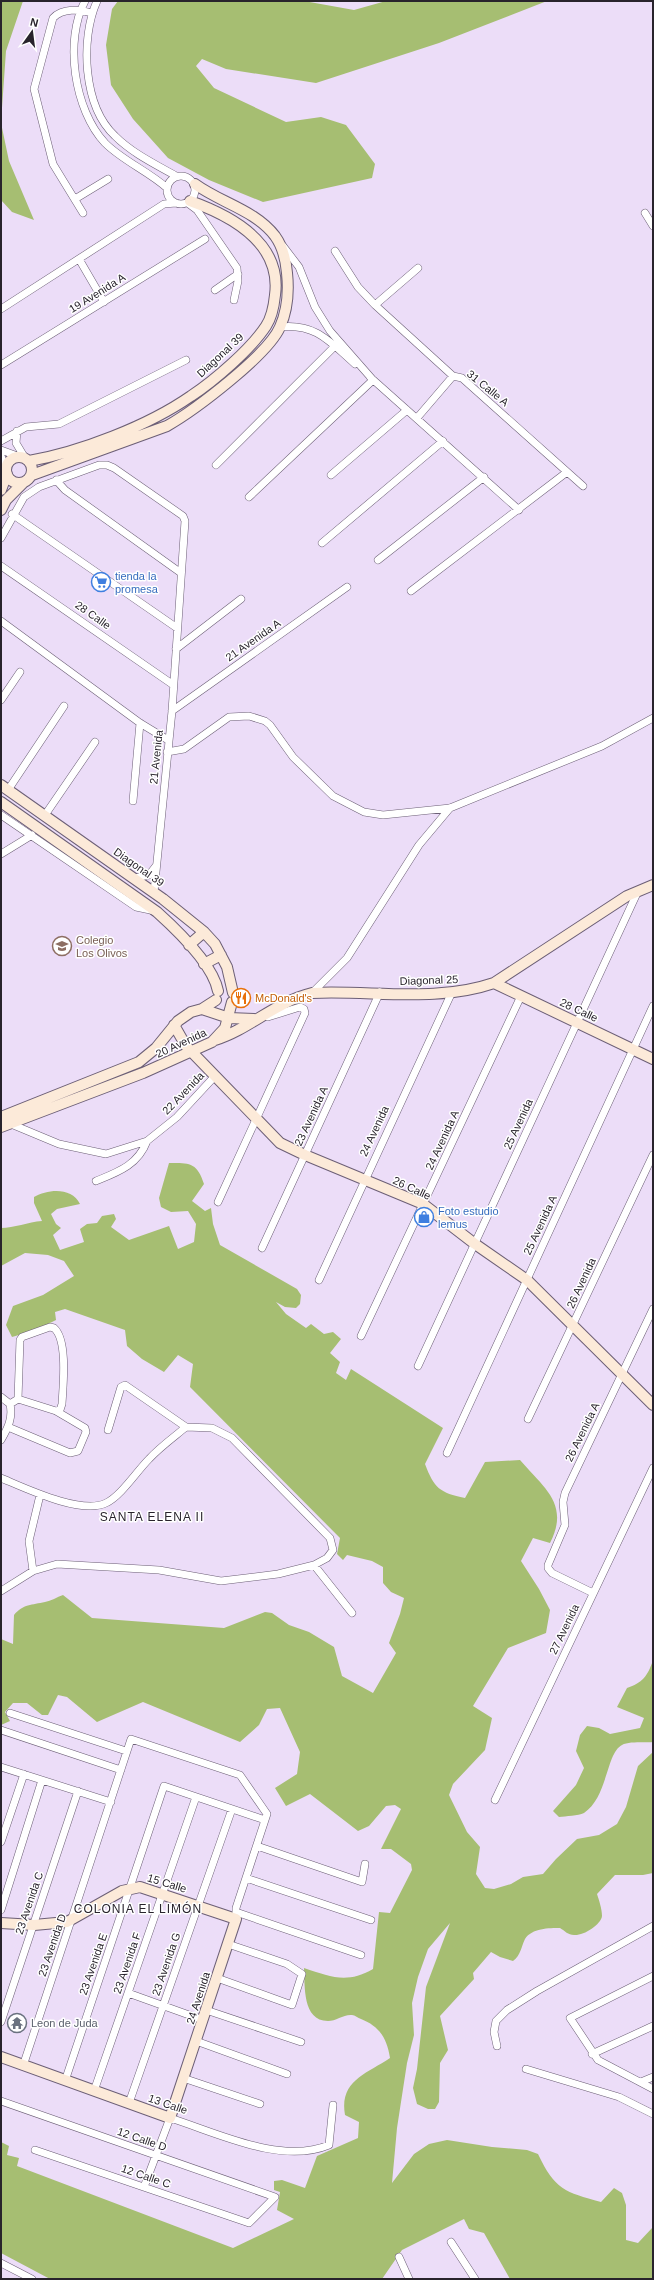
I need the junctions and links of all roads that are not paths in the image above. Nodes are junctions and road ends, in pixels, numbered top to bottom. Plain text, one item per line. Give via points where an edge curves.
1 (85, 1) edge
2 (97, 1) edge
3 (80, 10) junction
4 (92, 13) junction
5 (176, 176) junction
6 (108, 179) dead end
7 (195, 184) junction
8 (167, 188) junction
9 (168, 195) junction
10 (75, 199) junction
11 (189, 202) junction
12 (176, 203) junction
13 (164, 204) junction
14 (83, 213) dead end
15 (645, 213) dead end
16 (653, 226) edge
17 (276, 238) junction
18 (205, 239) dead end
19 (335, 251) dead end
20 (79, 258) junction
21 (418, 268) dead end
22 (238, 274) junction
23 (215, 290) dead end
24 (234, 300) dead end
25 (104, 302) junction
26 (375, 305) junction
27 (1, 309) edge
28 (280, 328) junction
29 (335, 346) junction
30 (186, 360) dead end
31 (1, 365) edge
32 (453, 376) junction
33 (373, 380) junction
34 (407, 410) junction
35 (416, 418) junction
36 (17, 431) junction
37 (1, 441) edge
38 (443, 441) junction
39 (1, 450) edge
40 (1, 456) edge
41 (25, 459) junction
42 (216, 465) dead end
43 (7, 471) junction
44 (567, 472) junction
45 (32, 475) junction
46 (331, 475) dead end
47 (484, 478) junction
48 (56, 480) junction
49 (23, 482) junction
50 (583, 486) dead end
51 (1, 490) edge
52 (249, 498) dead end
53 (1, 510) edge
54 (519, 510) junction
55 (12, 514) junction
56 (1, 538) edge
57 (322, 543) dead end
58 (378, 560) dead end
59 (1, 566) edge
60 (181, 573) junction
61 (346, 587) dead end
62 (411, 591) dead end
63 (241, 599) dead end
64 (1, 621) edge
65 (177, 628) junction
66 (176, 649) junction
67 (20, 672) dead end
68 (172, 684) junction
69 (1, 700) edge
70 (64, 706) dead end
71 (172, 711) junction
72 (653, 718) edge
73 (140, 723) junction
74 (168, 740) junction
75 (95, 742) dead end
76 (167, 752) junction
77 (4, 788) edge
78 (133, 801) dead end
79 (1, 802) edge
80 (450, 808) junction
81 (1, 815) edge
82 (46, 815) junction
83 (32, 835) junction
84 (1, 854) edge
85 (156, 866) junction
86 (135, 878) junction
87 (653, 885) edge
88 (638, 891) junction
89 (154, 892) junction
90 (157, 912) junction
91 (204, 932) junction
92 (189, 945) junction
93 (221, 955) junction
94 (204, 964) junction
95 (494, 983) junction
96 (380, 992) junction
97 (452, 992) junction
98 (312, 993) junction
99 (522, 996) junction
100 (653, 1006) edge
101 (202, 1009) junction
102 (229, 1018) junction
103 (254, 1019) junction
104 (577, 1023) junction
105 (174, 1025) junction
106 (215, 1040) junction
107 (632, 1049) junction
108 (192, 1052) junction
109 (653, 1059) edge
110 (215, 1076) junction
111 (1, 1117) edge
112 (256, 1118) junction
113 (11, 1124) junction
114 (1, 1127) edge
115 (147, 1141) junction
116 (305, 1155) junction
117 (653, 1155) edge
118 (96, 1181) dead end
119 (364, 1181) junction
120 (218, 1202) dead end
121 (423, 1204) junction
122 (475, 1244) junction
123 (262, 1248) dead end
124 (319, 1280) dead end
125 (527, 1280) junction
126 (653, 1309) edge
127 (572, 1326) junction
128 (361, 1336) dead end
129 (418, 1366) dead end
130 (622, 1375) junction
131 (1, 1397) edge
132 (18, 1399) junction
133 (10, 1404) junction
134 (653, 1405) edge
135 (56, 1411) junction
136 (528, 1419) dead end
137 (8, 1427) junction
138 (186, 1427) junction
139 (108, 1430) dead end
140 (1, 1440) edge
141 (447, 1453) dead end
142 (653, 1468) edge
143 (1, 1478) edge
144 (40, 1495) junction
145 (314, 1565) junction
146 (33, 1571) junction
147 (1, 1591) edge
148 (593, 1593) junction
149 (352, 1613) dead end
150 (10, 1713) dead end
151 (1, 1730) edge
152 (126, 1751) junction
153 (1, 1767) edge
154 (121, 1770) junction
155 (24, 1774) junction
156 (42, 1780) junction
157 (78, 1791) junction
158 (196, 1797) junction
159 (495, 1800) dead end
160 (111, 1802) junction
161 (232, 1809) junction
162 (266, 1817) junction
163 (1, 1842) edge
164 (257, 1846) junction
165 (365, 1864) dead end
166 (246, 1878) junction
167 (130, 1888) junction
168 (163, 1893) junction
169 (198, 1906) junction
170 (1, 1910) edge
171 (236, 1915) junction
172 (72, 1920) junction
173 (371, 1920) dead end
174 (1, 1923) edge
175 (34, 1925) junction
176 (653, 1926) edge
177 (228, 1944) junction
178 (361, 1955) dead end
179 (653, 1976) edge
180 (217, 1978) junction
181 (128, 1993) junction
182 (164, 2006) junction
183 (204, 2015) junction
184 (1, 2022) edge
185 (653, 2026) edge
186 (196, 2041) junction
187 (301, 2042) dead end
188 (497, 2046) dead end
189 (592, 2054) junction
190 (1, 2057) edge
191 (23, 2066) junction
192 (526, 2069) dead end
193 (287, 2074) dead end
194 (653, 2077) edge
195 (183, 2078) junction
196 (65, 2081) junction
197 (641, 2082) junction
198 (653, 2089) edge
199 (94, 2091) junction
200 (1, 2102) edge
201 (129, 2104) junction
202 (260, 2104) dead end
203 (333, 2105) dead end
204 (653, 2114) edge
205 (170, 2118) junction
206 (35, 2150) dead end
207 (156, 2156) junction
208 (144, 2187) junction
209 (249, 2223) joint
210 (451, 2242) dead end
211 (399, 2257) dead end
212 (1, 2263) edge
213 (32, 2279) edge
214 (409, 2279) edge
215 (475, 2279) edge

1 - 3 street
2 - 4 street
3 - 4 street
3 - 8 street via 74,50 75,71 78,92 89,119 105,142
3 - 10 street via 52,18 34,89 53,164
4 - 5 street via 87,69 99,113 113,135 128,148
5 - 7 street via 188,177
5 - 8 street via 169,181
6 - 10 street
7 - 11 street via 195,194
7 - 17 street via 207,193 244,211 264,225
8 - 9 street
9 - 12 street
9 - 13 street
10 - 14 street
11 - 12 street
11 - 22 street via 237,268
11 - 41 street, Diagonal 39 via 216,211 239,224 262,243 273,263 277,283 274,307 266,326 216,377 191,397 163,413 108,438 46,458
12 - 13 street
13 - 20 street
15 - 16 street
17 - 28 street via 286,258 289,290
17 - 33 street via 299,267 315,307 330,331
18 - 25 street, 19 Avenida A
19 - 26 street, 31 Calle A via 358,287
20 - 25 street
20 - 27 street
21 - 26 street
22 - 23 street
22 - 24 street
25 - 31 street, 19 Avenida A
26 - 32 street, 31 Calle A
28 - 29 street via 300,327 319,333
28 - 45 street via 269,344 204,402 179,419 167,426
29 - 33 street
29 - 42 street
30 - 36 street via 59,424 26,427
32 - 35 street
32 - 44 street, 31 Calle A via 462,378
33 - 34 street
33 - 52 street
34 - 35 street
34 - 46 street
35 - 38 street
36 - 37 street
36 - 41 street via 16,443
38 - 47 street
38 - 57 street
39 - 41 street
40 - 43 street
41 - 43 street via 12,459
41 - 45 street via 32,468
43 - 49 street via 13,482
43 - 51 street
44 - 50 street, 31 Calle A
44 - 54 street
45 - 49 street
47 - 54 street
47 - 58 street
48 - 55 street via 24,497
48 - 60 street via 65,490
48 - 60 street, 21 Avenida via 107,465 183,516 186,525
49 - 53 street via 6,500
54 - 62 street
55 - 56 street
55 - 65 street
59 - 68 street, 28 Calle
60 - 65 street, 21 Avenida
61 - 71 street, 21 Avenida A
63 - 66 street
64 - 73 street
65 - 66 street, 21 Avenida
66 - 68 street, 21 Avenida
67 - 69 street
68 - 71 street, 21 Avenida
70 - 77 street
71 - 74 street, 21 Avenida
72 - 80 street via 602,746
73 - 74 street
73 - 78 street
74 - 76 street, 21 Avenida
75 - 82 street
76 - 80 street via 184,749 228,717 249,716 268,722 293,757 333,796 353,807 370,814 383,815
76 - 85 street, 21 Avenida
77 - 82 street, Diagonal 39
79 - 90 street
80 - 98 street via 419,845 347,958
81 - 83 street
82 - 86 street, Diagonal 39
83 - 84 street
83 - 90 street via 136,906
85 - 86 street via 149,875
85 - 89 street, 21 Avenida
86 - 89 street, Diagonal 39
87 - 88 street, Diagonal 25
88 - 95 street, Diagonal 25
88 - 104 street, 25 Avenida
89 - 91 street, Diagonal 39
90 - 92 street
91 - 92 street
91 - 93 street, Diagonal 39 via 216,944
92 - 94 street
93 - 94 street
93 - 102 street, Diagonal 39 via 230,974 232,997
94 - 101 street via 216,981 217,996
95 - 97 street, Diagonal 25
95 - 99 street, 28 Calle
96 - 97 street, Diagonal 25
96 - 98 street, Diagonal 25
96 - 116 street, 23 Avenida A
97 - 119 street, 24 Avenida
98 - 103 street, Diagonal 25 via 296,997
99 - 104 street, 28 Calle
99 - 121 street, 24 Avenida A
100 - 107 street, 25 Avenida A
101 - 102 street, 20 Avenida
101 - 105 street, 20 Avenida via 186,1014
102 - 103 street, Diagonal 25
102 - 106 street, 20 Avenida via 222,1033
103 - 106 street, Diagonal 25 via 230,1035
103 - 112 street via 262,1019 300,1007 304,1009 305,1015
104 - 107 street, 28 Calle
104 - 122 street, 25 Avenida
105 - 108 street, 26 Calle
105 - 111 street, 20 Avenida via 156,1048 139,1062
106 - 108 street, 20 Avenida
107 - 109 street, 28 Calle
107 - 125 street, 25 Avenida A
108 - 110 street, 26 Calle
108 - 113 street, 20 Avenida
110 - 112 street, 26 Calle
110 - 115 street, 22 Avenida via 178,1117
112 - 116 street, 26 Calle via 280,1143
112 - 120 street
113 - 114 street, 20 Avenida
113 - 115 street, 22 Avenida via 59,1144 106,1154
115 - 118 street via 143,1152 126,1168
116 - 119 street, 26 Calle
116 - 123 street, 23 Avenida A
117 - 127 street, 26 Avenida
119 - 121 street, 26 Calle
119 - 124 street, 24 Avenida
121 - 122 street, 26 Calle
121 - 128 street, 24 Avenida A
122 - 125 street, 26 Calle
122 - 129 street, 25 Avenida
125 - 127 street, 26 Calle
125 - 141 street, 25 Avenida A
126 - 130 street, 26 Avenida A
127 - 130 street, 26 Calle
127 - 136 street, 26 Avenida
130 - 134 street, 26 Calle
130 - 148 street, 26 Avenida A via 565,1493 565,1525 548,1568 552,1573
131 - 133 street
132 - 133 street
132 - 135 street
132 - 135 street via 20,1340 22,1337 54,1328 64,1356 62,1404 60,1410
133 - 137 street via 12,1413
135 - 137 street via 85,1428 82,1443 76,1452 70,1453
137 - 140 street
138 - 139 street via 123,1385
138 - 144 street via 149,1458 107,1503 83,1506
138 - 145 street via 212,1428 232,1438 330,1538 333,1550 327,1558
142 - 148 street, 27 Avenida
143 - 144 street
144 - 146 street via 29,1541
145 - 146 street via 278,1574 221,1581 159,1570 57,1564
145 - 149 street
146 - 147 street
148 - 159 street, 27 Avenida
150 - 152 street
151 - 154 street
152 - 154 street, 23 Avenida D
152 - 162 street, 23 Avenida D via 131,1739 240,1775
153 - 155 street
154 - 160 street, 23 Avenida D
155 - 156 street
155 - 163 street
156 - 157 street
156 - 170 street
157 - 160 street
157 - 175 street, 23 Avenida C
158 - 161 street
158 - 167 street, 23 Avenida E via 164,1786
158 - 168 street, 23 Avenida F
160 - 172 street, 23 Avenida D
161 - 162 street
161 - 169 street, 23 Avenida G
162 - 164 street, 24 Avenida
164 - 165 street via 362,1882
164 - 166 street, 24 Avenida
166 - 171 street, 24 Avenida
166 - 173 street
167 - 168 street, 15 Calle via 146,1887
167 - 172 street, 15 Calle
167 - 196 street, 23 Avenida E
168 - 169 street, 15 Calle
168 - 181 street, 23 Avenida F
169 - 171 street, 15 Calle
169 - 182 street, 23 Avenida G
171 - 177 street, 24 Avenida
171 - 178 street, 15 Calle
172 - 175 street, 15 Calle via 61,1924
172 - 191 street, 23 Avenida D
174 - 175 street, 15 Calle
175 - 184 street, 23 Avenida C
176 - 188 street via 507,2010 496,2021 494,2032
177 - 180 street, 24 Avenida
177 - 180 street via 287,1964 302,1974 292,2005
179 - 189 street via 570,2018
180 - 183 street, 24 Avenida
181 - 182 street
181 - 199 street, 23 Avenida F
182 - 183 street
182 - 201 street, 23 Avenida G
183 - 186 street, 24 Avenida
183 - 187 street
185 - 189 street
186 - 193 street
186 - 195 street, 24 Avenida
189 - 197 street via 598,2060
190 - 191 street, 13 Calle
191 - 196 street, 13 Calle
192 - 204 street via 619,2096
194 - 197 street
195 - 202 street
195 - 205 street, 24 Avenida
196 - 199 street, 13 Calle
197 - 198 street
199 - 201 street, 13 Calle
200 - 207 street, 12 Calle D
201 - 205 street, 13 Calle
203 - 205 street, 13 Calle via 329,2145 303,2153 273,2151
205 - 207 street, 24 Avenida
206 - 208 street, 12 Calle C
207 - 208 street, 24 Avenida
207 - 209 street, 12 Calle D via 275,2197
208 - 209 street, 12 Calle C
210 - 215 street
211 - 214 street
212 - 213 street

